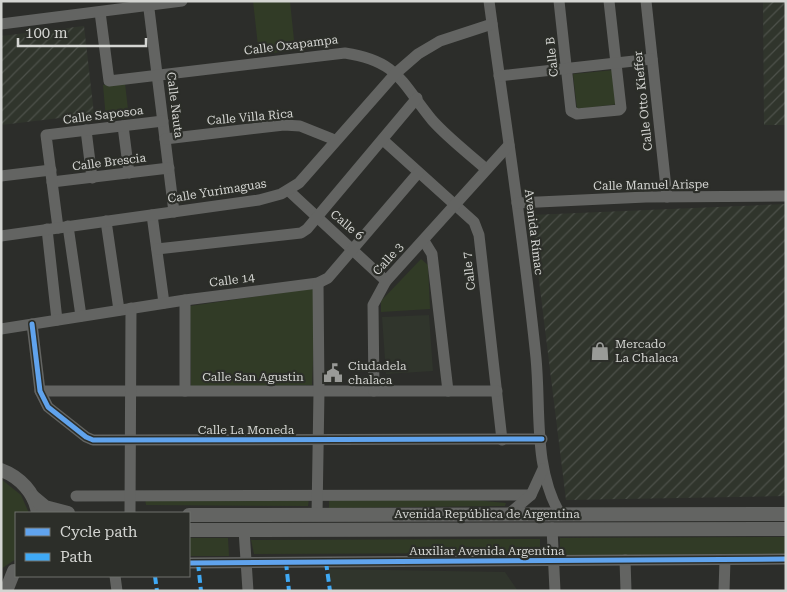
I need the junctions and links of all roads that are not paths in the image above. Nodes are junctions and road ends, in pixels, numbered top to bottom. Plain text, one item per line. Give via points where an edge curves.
1 (182, 1) edge
2 (489, 1) edge
3 (559, 1) edge
4 (609, 1) edge
5 (646, 1) edge
6 (148, 3) edge
7 (100, 12) junction
8 (1, 24) edge
9 (492, 24) junction
10 (652, 59) junction
11 (616, 64) junction
12 (567, 69) junction
13 (395, 74) junction
14 (157, 75) junction
15 (500, 76) junction
16 (417, 98) junction
17 (163, 121) junction
18 (123, 126) junction
19 (86, 130) junction
20 (165, 139) junction
21 (335, 140) junction
22 (383, 140) junction
23 (509, 145) junction
24 (169, 168) junction
25 (486, 169) junction
26 (51, 170) junction
27 (418, 172) junction
28 (128, 173) junction
29 (1, 176) edge
30 (92, 178) junction
31 (52, 182) junction
32 (289, 191) junction
33 (786, 196) edge
34 (667, 197) junction
35 (517, 203) junction
36 (455, 205) junction
37 (174, 212) junction
38 (152, 215) junction
39 (316, 217) junction
40 (106, 221) junction
41 (58, 228) junction
42 (1, 236) edge
43 (424, 241) junction
44 (353, 248) junction
45 (157, 249) junction
46 (386, 280) junction
47 (318, 283) junction
48 (185, 300) junction
49 (164, 303) junction
50 (131, 308) junction
51 (119, 310) junction
52 (80, 316) junction
53 (57, 320) junction
54 (32, 324) junction
55 (1, 329) edge
56 (320, 390) junction
57 (40, 391) junction
58 (185, 391) junction
59 (374, 391) junction
60 (448, 391) junction
61 (497, 391) junction
62 (130, 392) junction
63 (130, 439) junction
64 (542, 439) junction
65 (318, 440) junction
66 (502, 440) junction
67 (543, 467) junction
68 (3, 469) edge
69 (530, 495) junction
70 (32, 496) junction
71 (76, 496) dead end
72 (317, 496) junction
73 (130, 497) junction
74 (38, 512) edge
75 (64, 512) edge
76 (130, 512) edge
77 (510, 514) junction
78 (560, 514) junction
79 (786, 514) edge
80 (317, 515) junction
81 (190, 516) edge
82 (552, 528) junction
83 (786, 529) edge
84 (190, 530) edge
85 (244, 530) junction
86 (786, 559) edge
87 (625, 560) junction
88 (724, 560) junction
89 (553, 561) junction
90 (245, 562) junction
91 (190, 563) edge
92 (15, 571) edge
93 (115, 577) edge
94 (1, 578) edge
95 (6, 591) edge
96 (116, 591) edge
97 (248, 591) edge
98 (555, 591) edge
99 (626, 591) edge
100 (724, 591) edge

1 - 6 street
2 - 9 street, Avenida Rímac
3 - 12 street, Calle B
4 - 11 street
5 - 10 street, Calle Otto Kieffer
6 - 7 street
6 - 14 street, Calle Nauta
7 - 8 street
7 - 14 street, Calle Oxapampa via 109,81
9 - 13 street, Calle Yurimaguas via 440,41 418,54
9 - 15 street, Avenida Rímac
10 - 11 street
10 - 34 street, Calle Otto Kieffer
11 - 12 street
11 - 12 street, Calle B via 619,110 577,114 571,111
12 - 15 street
13 - 14 street, Calle Oxapampa via 377,60 345,53
13 - 16 street, Calle Oxapampa
13 - 21 street, Calle Yurimaguas
14 - 17 street, Calle Nauta
15 - 23 street, Avenida Rímac
16 - 22 street
16 - 25 street, Calle Oxapampa via 444,132
17 - 18 street, Calle Saposoa
17 - 20 street, Calle Nauta
18 - 19 street, Calle Saposoa
18 - 28 street
19 - 26 street, Calle Saposoa via 46,135
19 - 30 street
20 - 21 street, Calle Villa Rica via 284,125 300,126
20 - 24 street, Calle Nauta
21 - 32 street, Calle Yurimaguas
22 - 27 street, Calle 7
22 - 39 street
23 - 25 street
23 - 35 street, Avenida Rímac
24 - 28 street, Calle Brescia
24 - 37 street, Calle Nauta
25 - 36 street, Calle 3
26 - 29 street
26 - 31 street
27 - 36 street, Calle 7
27 - 44 street
28 - 30 street, Calle Brescia
30 - 31 street, Calle Brescia
31 - 41 street
32 - 37 street, Calle Yurimaguas via 259,200
32 - 39 street, Calle 6
33 - 34 street, Calle Manuel Arispe
34 - 35 street, Calle Manuel Arispe
35 - 64 street, Avenida Rímac
36 - 43 street, Calle 3
36 - 61 street, Calle 7 via 474,222 479,235
37 - 38 street, Calle Yurimaguas
38 - 40 street, Calle Yurimaguas
38 - 45 street
39 - 44 street, Calle 6
39 - 45 street via 301,233
40 - 41 street, Calle Yurimaguas
40 - 51 street
41 - 42 street, Calle Yurimaguas
41 - 52 street
41 - 53 street
43 - 46 street, Calle 3
43 - 60 street via 432,254
44 - 46 street, Calle 6
44 - 47 street via 328,278
45 - 49 street
46 - 59 street, Calle 3 via 373,305
47 - 48 street, Calle 14
47 - 56 street
48 - 49 street, Calle 14
48 - 58 street
49 - 50 street, Calle 14
50 - 51 street, Calle 14
50 - 62 street
51 - 52 street, Calle 14
52 - 53 street, Calle 14
53 - 54 street, Calle 14
54 - 55 street, Calle 14
54 - 57 street, Calle La Moneda
56 - 58 street, Calle San Agustin
56 - 59 street, Calle San Agustin
56 - 65 street
57 - 62 street, Calle San Agustin
57 - 63 street, Calle La Moneda via 48,407 86,437 102,441
58 - 62 street, Calle San Agustin
59 - 60 street, Calle San Agustin
60 - 61 street, Calle San Agustin
61 - 66 street, Calle 7
62 - 63 street
63 - 65 street, Calle La Moneda
63 - 73 street
64 - 66 street, Calle La Moneda
64 - 67 street, Avenida Rímac
65 - 66 street, Calle La Moneda
65 - 72 street
67 - 69 street, Avenida Rímac
67 - 78 street, Avenida Rímac via 549,492
68 - 70 main road via 26,486
69 - 72 street
69 - 77 street, Avenida Rímac
70 - 74 main road
70 - 75 main road via 45,507
71 - 73 street
72 - 73 street
72 - 80 street
73 - 76 street
77 - 78 main road, Avenida República de Argentina
77 - 80 main road, Avenida República de Argentina
78 - 79 main road, Avenida República de Argentina
80 - 81 main road, Avenida República de Argentina
82 - 83 main road, Avenida República de Argentina
82 - 85 main road, Avenida República de Argentina
82 - 89 street
84 - 85 main road, Avenida República de Argentina
85 - 90 street
86 - 88 street, Auxiliar Avenida Argentina
87 - 88 street, Auxiliar Avenida Argentina
87 - 89 street, Auxiliar Avenida Argentina
87 - 99 street
88 - 100 street
89 - 90 street, Auxiliar Avenida Argentina
89 - 98 street
90 - 91 street, Auxiliar Avenida Argentina
90 - 97 street
92 - 94 main road
92 - 95 main road
93 - 96 street

